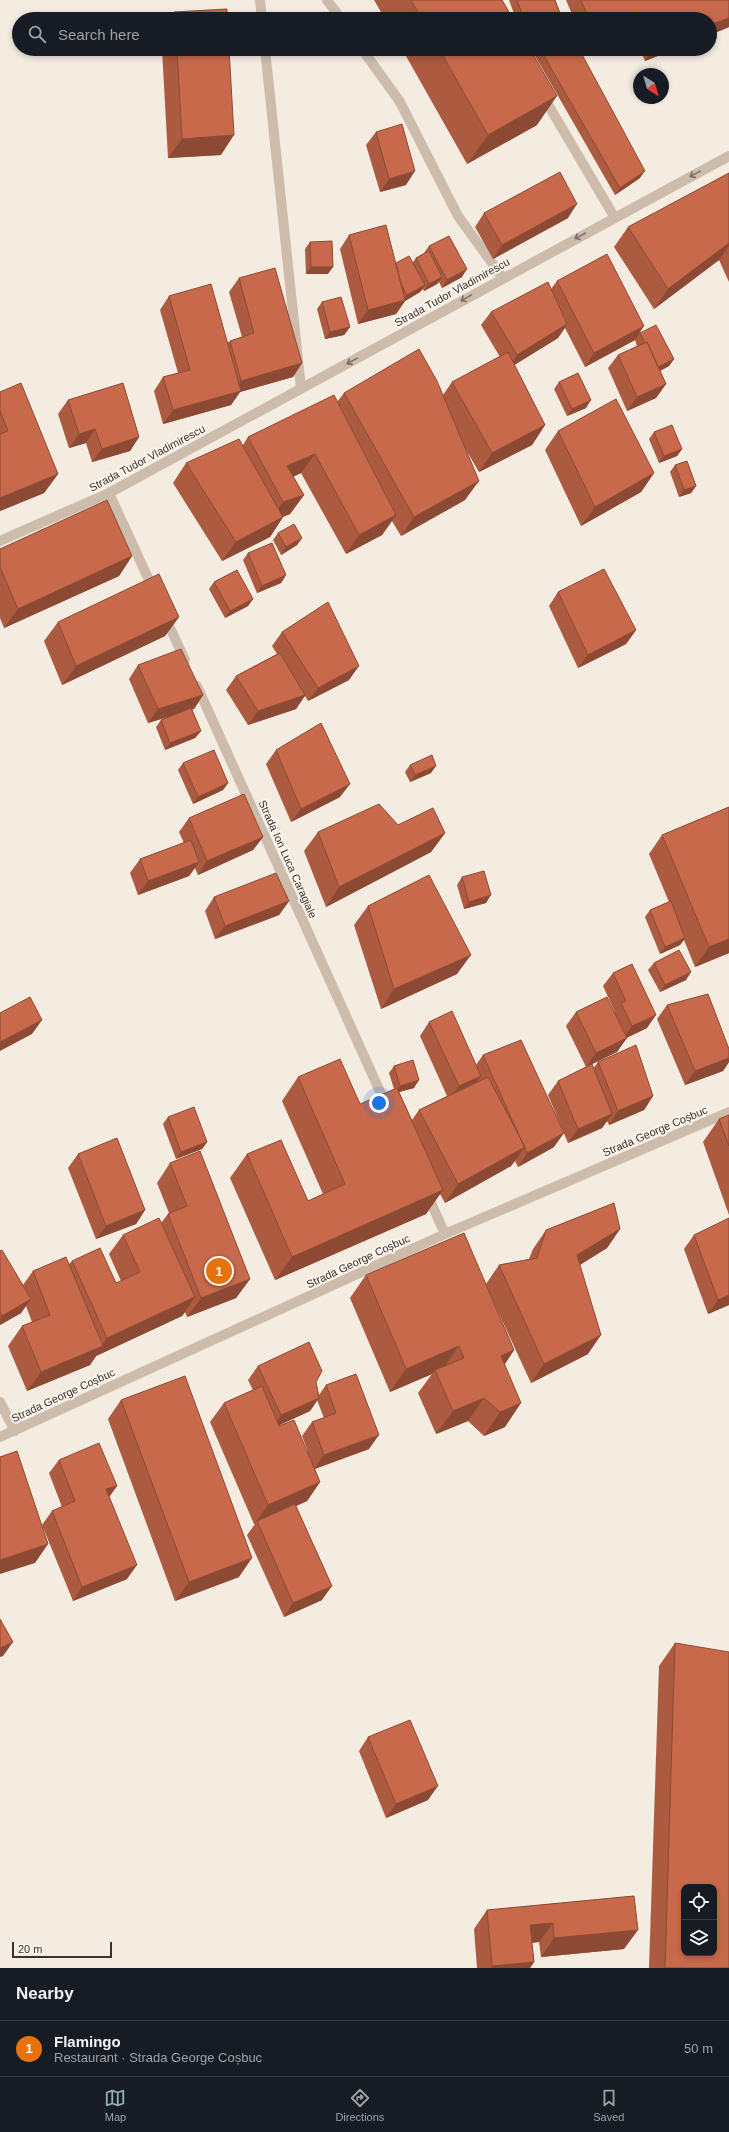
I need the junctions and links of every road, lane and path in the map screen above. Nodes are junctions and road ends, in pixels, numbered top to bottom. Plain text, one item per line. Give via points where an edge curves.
1 (260, 0) edge
2 (327, 0) edge
3 (261, 12) edge
4 (336, 12) edge
5 (266, 56) edge
6 (367, 56) edge
7 (540, 90) edge
8 (729, 156) edge
9 (615, 218) junction
10 (503, 278) junction
11 (301, 388) junction
12 (109, 493) junction
13 (0, 541) edge
14 (729, 1112) edge
15 (392, 1118) edge
16 (422, 1183) edge
17 (445, 1234) junction
18 (0, 1402) edge
19 (15, 1431) junction
20 (0, 1438) edge

1 - 3 street
2 - 4 street
5 - 11 street
6 - 10 street via 400,102 458,216
7 - 9 street
8 -> 9 street, Strada Tudor Vladimirescu
9 -> 10 street, Strada Tudor Vladimirescu
10 -> 11 street, Strada Tudor Vladimirescu
11 - 12 street, Strada Tudor Vladimirescu
12 - 13 street, Strada Tudor Vladimirescu
12 - 15 street, Strada Ion Luca Caragiale
14 - 17 street, Strada George Coșbuc
16 - 17 street
17 - 19 street, Strada George Coșbuc
18 - 19 street
19 - 20 street, Strada George Coșbuc

